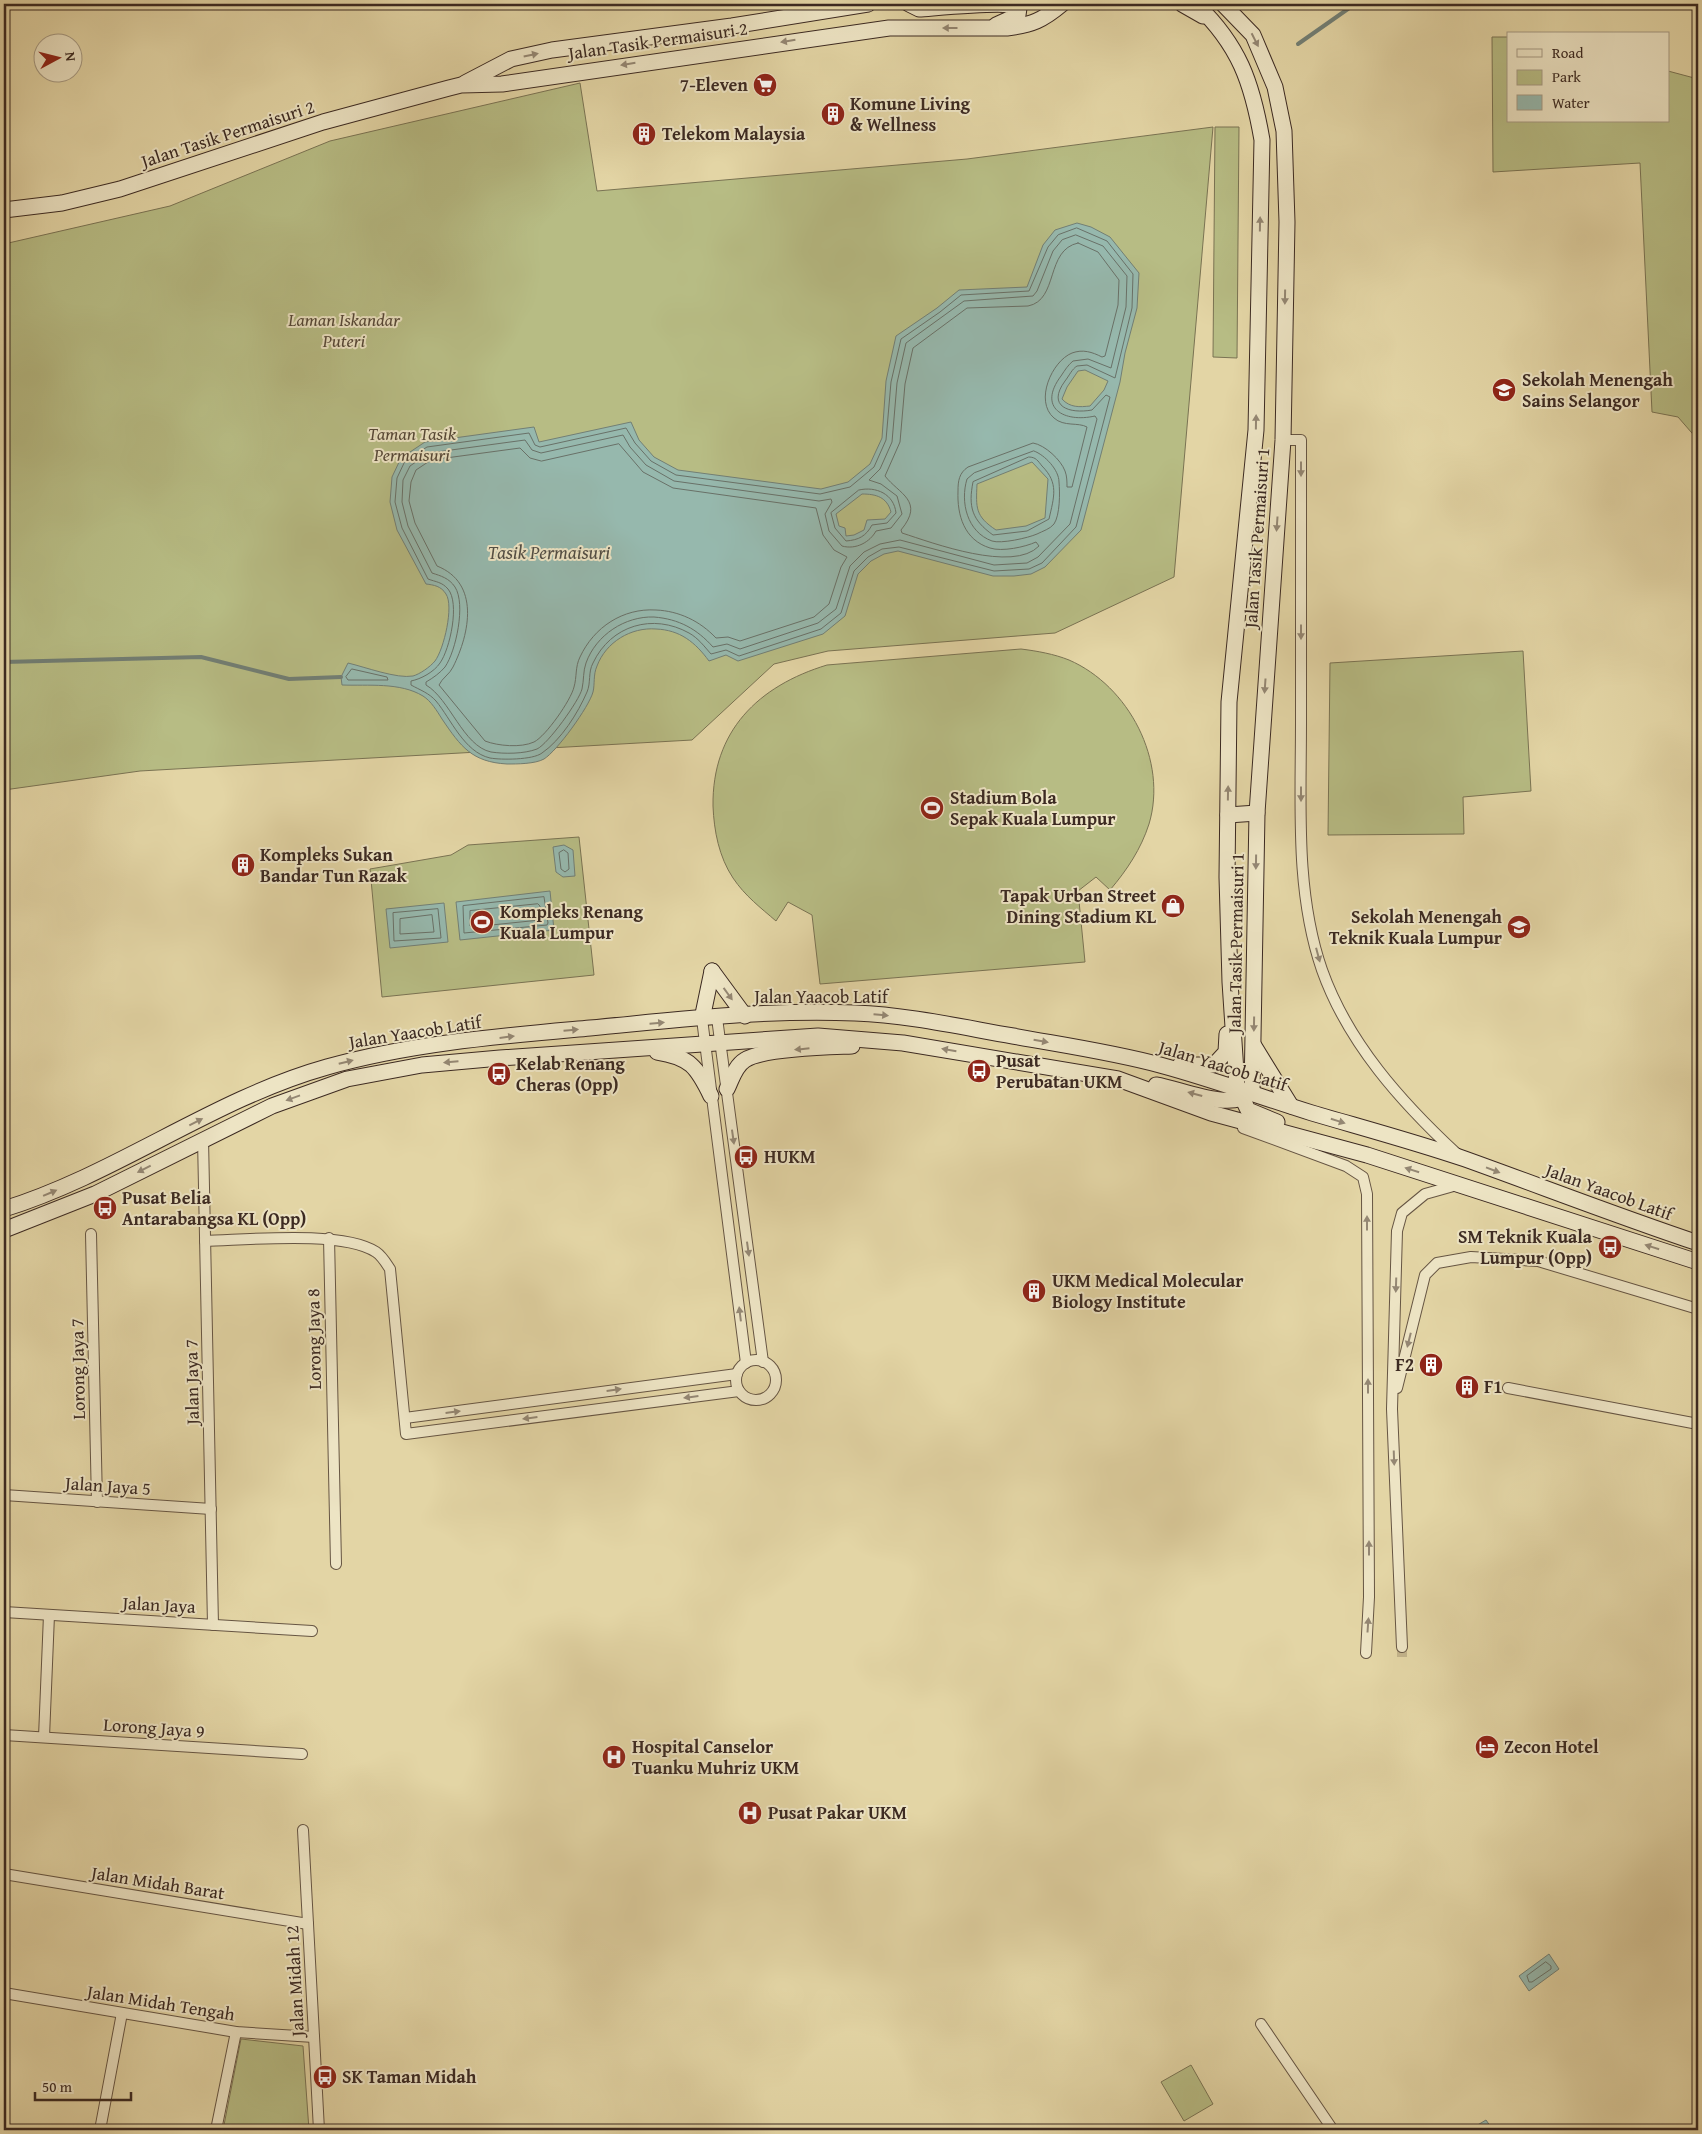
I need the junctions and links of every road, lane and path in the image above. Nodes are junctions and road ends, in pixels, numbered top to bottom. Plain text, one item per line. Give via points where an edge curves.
1 (868, 4) edge
2 (909, 4) edge
3 (1062, 4) edge
4 (1182, 4) edge
5 (1196, 4) edge
6 (1223, 4) edge
7 (1217, 25) junction
8 (986, 28) junction
9 (462, 85) junction
10 (4, 210) edge
11 (1260, 247) junction
12 (1286, 248) junction
13 (1282, 440) junction
14 (1257, 813) junction
15 (1228, 815) junction
16 (1230, 982) junction
17 (745, 1016) junction
18 (717, 1018) junction
19 (702, 1019) junction
20 (721, 1041) junction
21 (704, 1042) junction
22 (903, 1043) junction
23 (1254, 1045) junction
24 (638, 1049) junction
25 (1156, 1064) junction
26 (1118, 1079) junction
27 (727, 1089) junction
28 (1244, 1093) junction
29 (711, 1096) junction
30 (1291, 1106) junction
31 (1210, 1112) junction
32 (203, 1139) junction
33 (1367, 1155) junction
34 (1462, 1158) junction
35 (1458, 1184) junction
36 (4, 1209) edge
37 (4, 1230) edge
38 (91, 1234) dead end
39 (329, 1238) junction
40 (205, 1241) junction
41 (1698, 1243) edge
42 (1698, 1262) edge
43 (1698, 1309) edge
44 (763, 1362) junction
45 (746, 1363) junction
46 (737, 1374) junction
47 (1508, 1388) dead end
48 (739, 1391) junction
49 (1392, 1409) junction
50 (405, 1418) junction
51 (1698, 1424) edge
52 (4, 1495) edge
53 (97, 1502) junction
54 (211, 1509) junction
55 (336, 1564) dead end
56 (4, 1612) edge
57 (50, 1615) junction
58 (213, 1625) junction
59 (312, 1631) dead end
60 (1402, 1648) tunnel mouth
61 (1366, 1653) dead end
62 (4, 1735) edge
63 (44, 1738) junction
64 (302, 1754) dead end
65 (303, 1830) dead end
66 (4, 1874) edge
67 (308, 1924) junction
68 (4, 1997) edge
69 (122, 2013) junction
70 (1262, 2024) dead end
71 (236, 2032) junction
72 (314, 2037) junction
73 (100, 2130) edge
74 (216, 2130) edge
75 (319, 2130) edge
76 (1333, 2130) edge

9 -> 1 street, Jalan Tasik Permaisuri 2 via 511,59 552,50
2 - 8 street via 919,9 1001,4 1019,8 1018,15
3 - 8 street, Jalan Tasik Permaisuri 2 via 1046,18 1026,26
4 - 7 street
5 - 7 street, Jalan Tasik Permaisuri 1
6 -> 12 street, Jalan Tasik Permaisuri 1 via 1254,35 1276,87 1284,131
11 -> 7 street, Jalan Tasik Permaisuri 1 via 1262,140 1256,108 1242,63
8 -> 9 street, Jalan Tasik Permaisuri 2 via 889,28 502,84
9 - 10 street, Jalan Tasik Permaisuri 2 via 322,122 120,190 62,203
11 - 12 street
15 -> 11 street, Jalan Tasik Permaisuri 1 via 1229,702 1256,430
12 -> 13 street, Jalan Tasik Permaisuri 1
13 -> 14 street, Jalan Tasik Permaisuri 1
13 -> 34 street via 1302,440 1301,817 1309,923 1322,970 1343,1016 1372,1062 1420,1119
14 - 15 street
14 -> 23 street, Jalan Tasik Permaisuri 1
15 - 16 street, Jalan Tasik Permaisuri 1
16 - 25 street via 1226,1052 1219,1060 1214,1065
16 - 28 street, Jalan Tasik Permaisuri 1
17 - 18 street, Jalan Yaacob Latif
19 -> 17 street via 712,971
17 -> 25 street, Jalan Yaacob Latif via 816,1012 890,1016
18 - 19 street, Jalan Yaacob Latif
18 - 20 street
19 - 21 street
36 -> 19 street, Jalan Yaacob Latif via 90,1176 224,1108 325,1067 384,1052 500,1037
20 - 21 street, Jalan Yaacob Latif
20 - 22 street, Jalan Yaacob Latif via 818,1036
20 - 27 street
21 - 24 street, Jalan Yaacob Latif
21 - 29 street
26 -> 22 street, Jalan Yaacob Latif
22 -> 27 street via 762,1054 745,1059
23 - 28 street, Jalan Tasik Permaisuri 1
23 - 30 street
24 - 29 street via 681,1056 698,1070
24 -> 32 street, Jalan Yaacob Latif via 422,1065 347,1079 272,1106
25 - 28 street, Jalan Yaacob Latif
28 -> 26 street via 1220,1101 1172,1088
26 - 31 street, Jalan Yaacob Latif
27 -> 44 street
28 - 30 street, Jalan Yaacob Latif
28 - 33 street via 1248,1110 1259,1116
45 -> 29 street
30 -> 34 street, Jalan Yaacob Latif
31 - 33 street, Jalan Yaacob Latif
61 -> 31 street via 1369,1597 1367,1194 1363,1177 1346,1166 1243,1128
32 -> 37 street, Jalan Yaacob Latif via 96,1194
32 - 40 street, Jalan Jaya 7
35 -> 33 street, Jalan Yaacob Latif
34 -> 41 street, Jalan Yaacob Latif
42 -> 35 street, Jalan Yaacob Latif
35 -> 49 street via 1425,1194 1402,1213 1397,1231
38 - 53 street, Lorong Jaya 7
39 - 40 street
39 - 50 street via 372,1250 386,1261 390,1270
39 - 55 street, Lorong Jaya 8
40 - 54 street, Jalan Jaya 7
43 -> 49 street via 1538,1261 1471,1257 1437,1263 1425,1275
44 - 45 street
44 - 48 street via 775,1376 769,1395 752,1400
45 - 46 street
46 - 48 street
50 -> 46 street
47 - 51 street
48 -> 50 street via 406,1434
49 -> 60 street
52 - 53 street, Jalan Jaya 5
53 - 54 street, Jalan Jaya 5
54 - 58 street, Jalan Jaya 7
56 - 57 street, Jalan Jaya
57 - 58 street, Jalan Jaya
57 - 63 street
58 - 59 street, Jalan Jaya
62 - 63 street, Lorong Jaya 9
63 - 64 street, Lorong Jaya 9
65 - 67 street, Jalan Midah 12
66 - 67 street, Jalan Midah Barat
67 - 72 street, Jalan Midah 12
68 - 69 street, Jalan Midah Tengah
69 - 71 street, Jalan Midah Tengah
69 - 73 street
70 - 76 street
71 - 72 street, Jalan Midah Tengah
71 - 74 street
72 - 75 street, Jalan Midah 12

